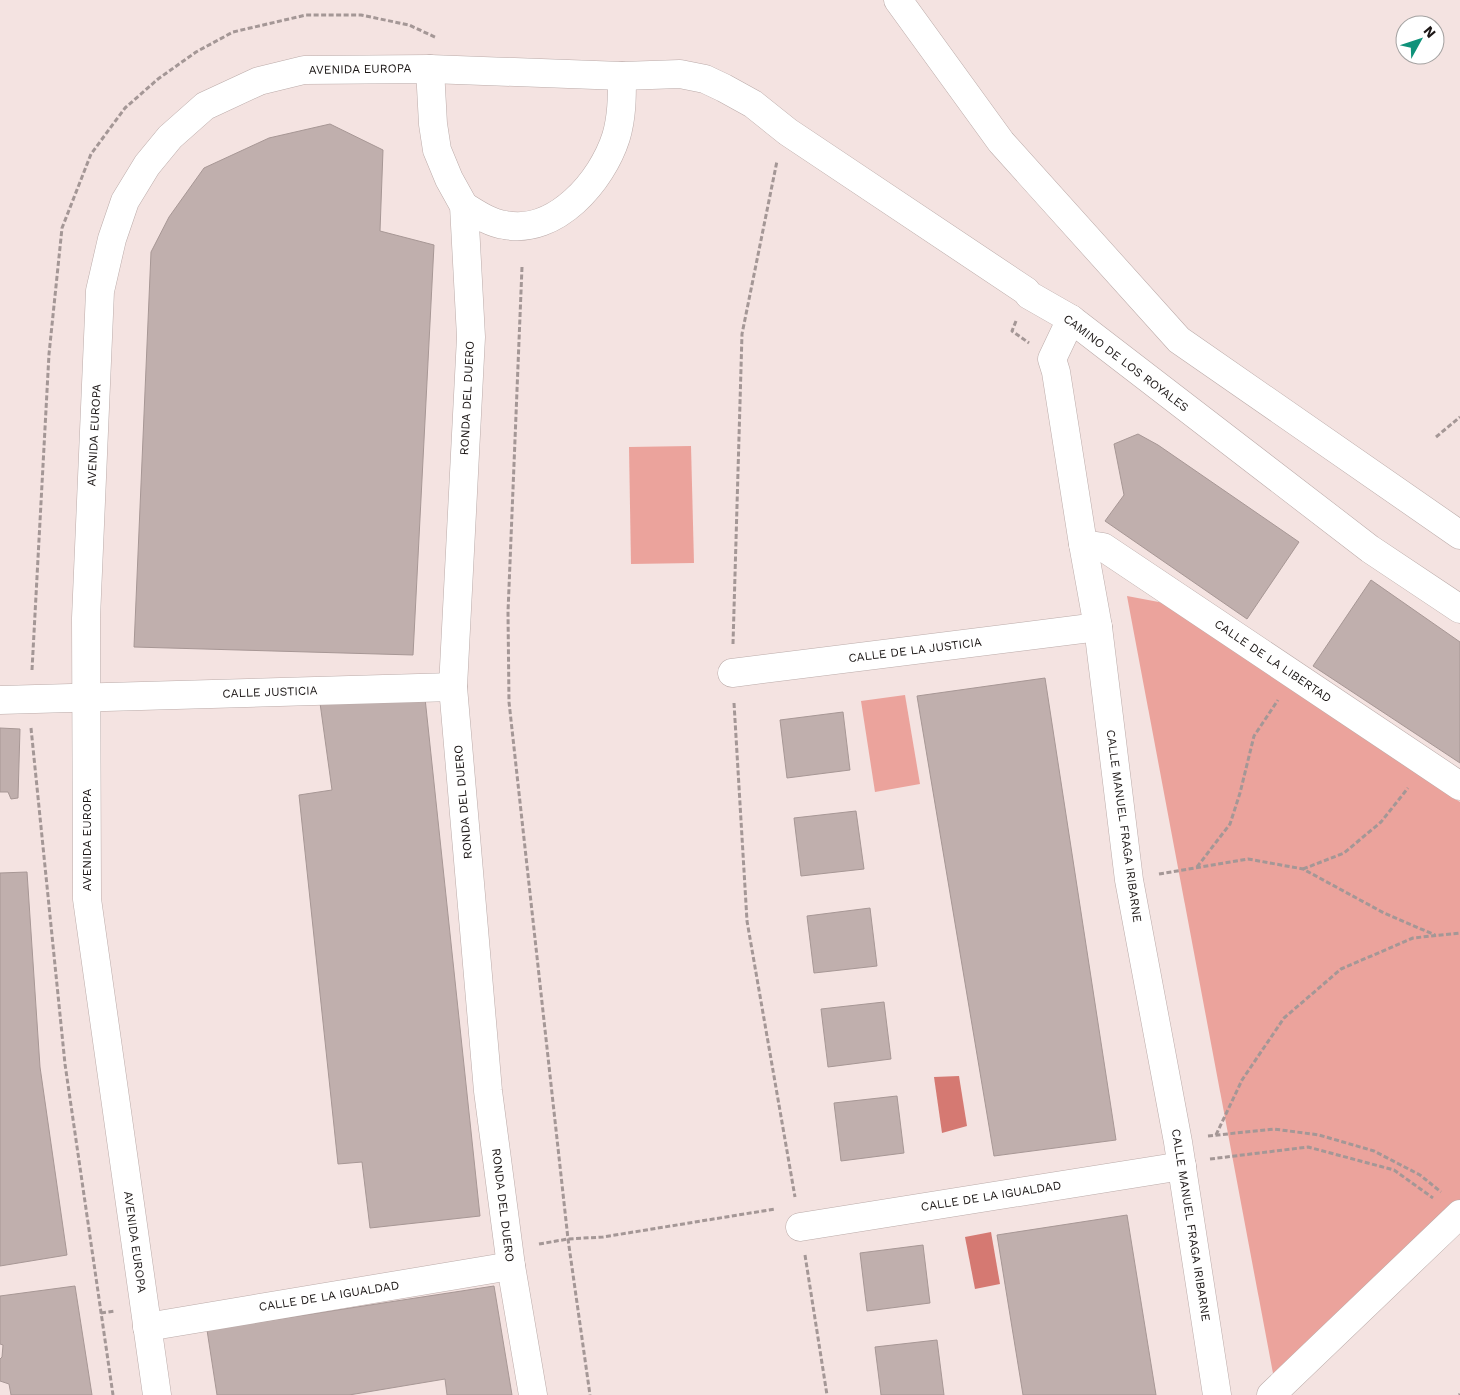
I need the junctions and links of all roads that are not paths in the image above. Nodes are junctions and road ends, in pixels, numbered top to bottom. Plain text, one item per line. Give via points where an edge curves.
1 (898, 0) edge
2 (430, 69) junction
3 (622, 76) junction
4 (784, 130) joint
5 (464, 206) junction
6 (1071, 319) junction
7 (1460, 535) edge
8 (1083, 544) junction
9 (1460, 610) edge
10 (1098, 627) junction
11 (732, 673) road end
12 (453, 687) junction
13 (86, 698) junction
14 (0, 700) edge
15 (1460, 786) edge
16 (1194, 1163) junction
17 (1459, 1215) edge
18 (800, 1227) road end
19 (511, 1266) junction
20 (147, 1326) junction
21 (157, 1395) edge
22 (532, 1395) edge
23 (1217, 1395) edge
24 (1271, 1395) edge

1 - 7 street via 1001,142 1179,340
2 - 3 street, AVENIDA EUROPA
2 - 5 street, RONDA DEL DUERO via 437,150
2 - 13 street, AVENIDA EUROPA via 304,70 260,81 205,106 170,137 125,201 112,238 100,291 86,618
3 - 4 street, AVENIDA EUROPA via 680,74 705,79 753,104
3 - 5 street via 621,116 615,138 606,159 580,197 542,223 506,226
4 - 6 street, CAMINO DE LOS ROYALES via 1030,295
5 - 12 street, RONDA DEL DUERO via 470,337
6 - 8 street, CALLE MANUEL FRAGA IRIBARNE via 1052,359
6 - 9 street, CAMINO DE LOS ROYALES via 1370,549
8 - 10 street, CALLE MANUEL FRAGA IRIBARNE
8 - 15 street, CALLE DE LA LIBERTAD via 1103,548
10 - 11 street, CALLE DE LA JUSTICIA
10 - 16 street, CALLE MANUEL FRAGA IRIBARNE via 1129,880
12 - 13 street, CALLE JUSTICIA
12 - 19 street, RONDA DEL DUERO via 488,1091
13 - 14 street, CALLE JUSTICIA
13 - 20 street, AVENIDA EUROPA via 87,899
16 - 18 street, CALLE DE LA IGUALDAD
16 - 23 street, CALLE MANUEL FRAGA IRIBARNE
17 - 24 street
19 - 20 street, CALLE DE LA IGUALDAD
19 - 22 street, RONDA DEL DUERO
20 - 21 street, AVENIDA EUROPA

